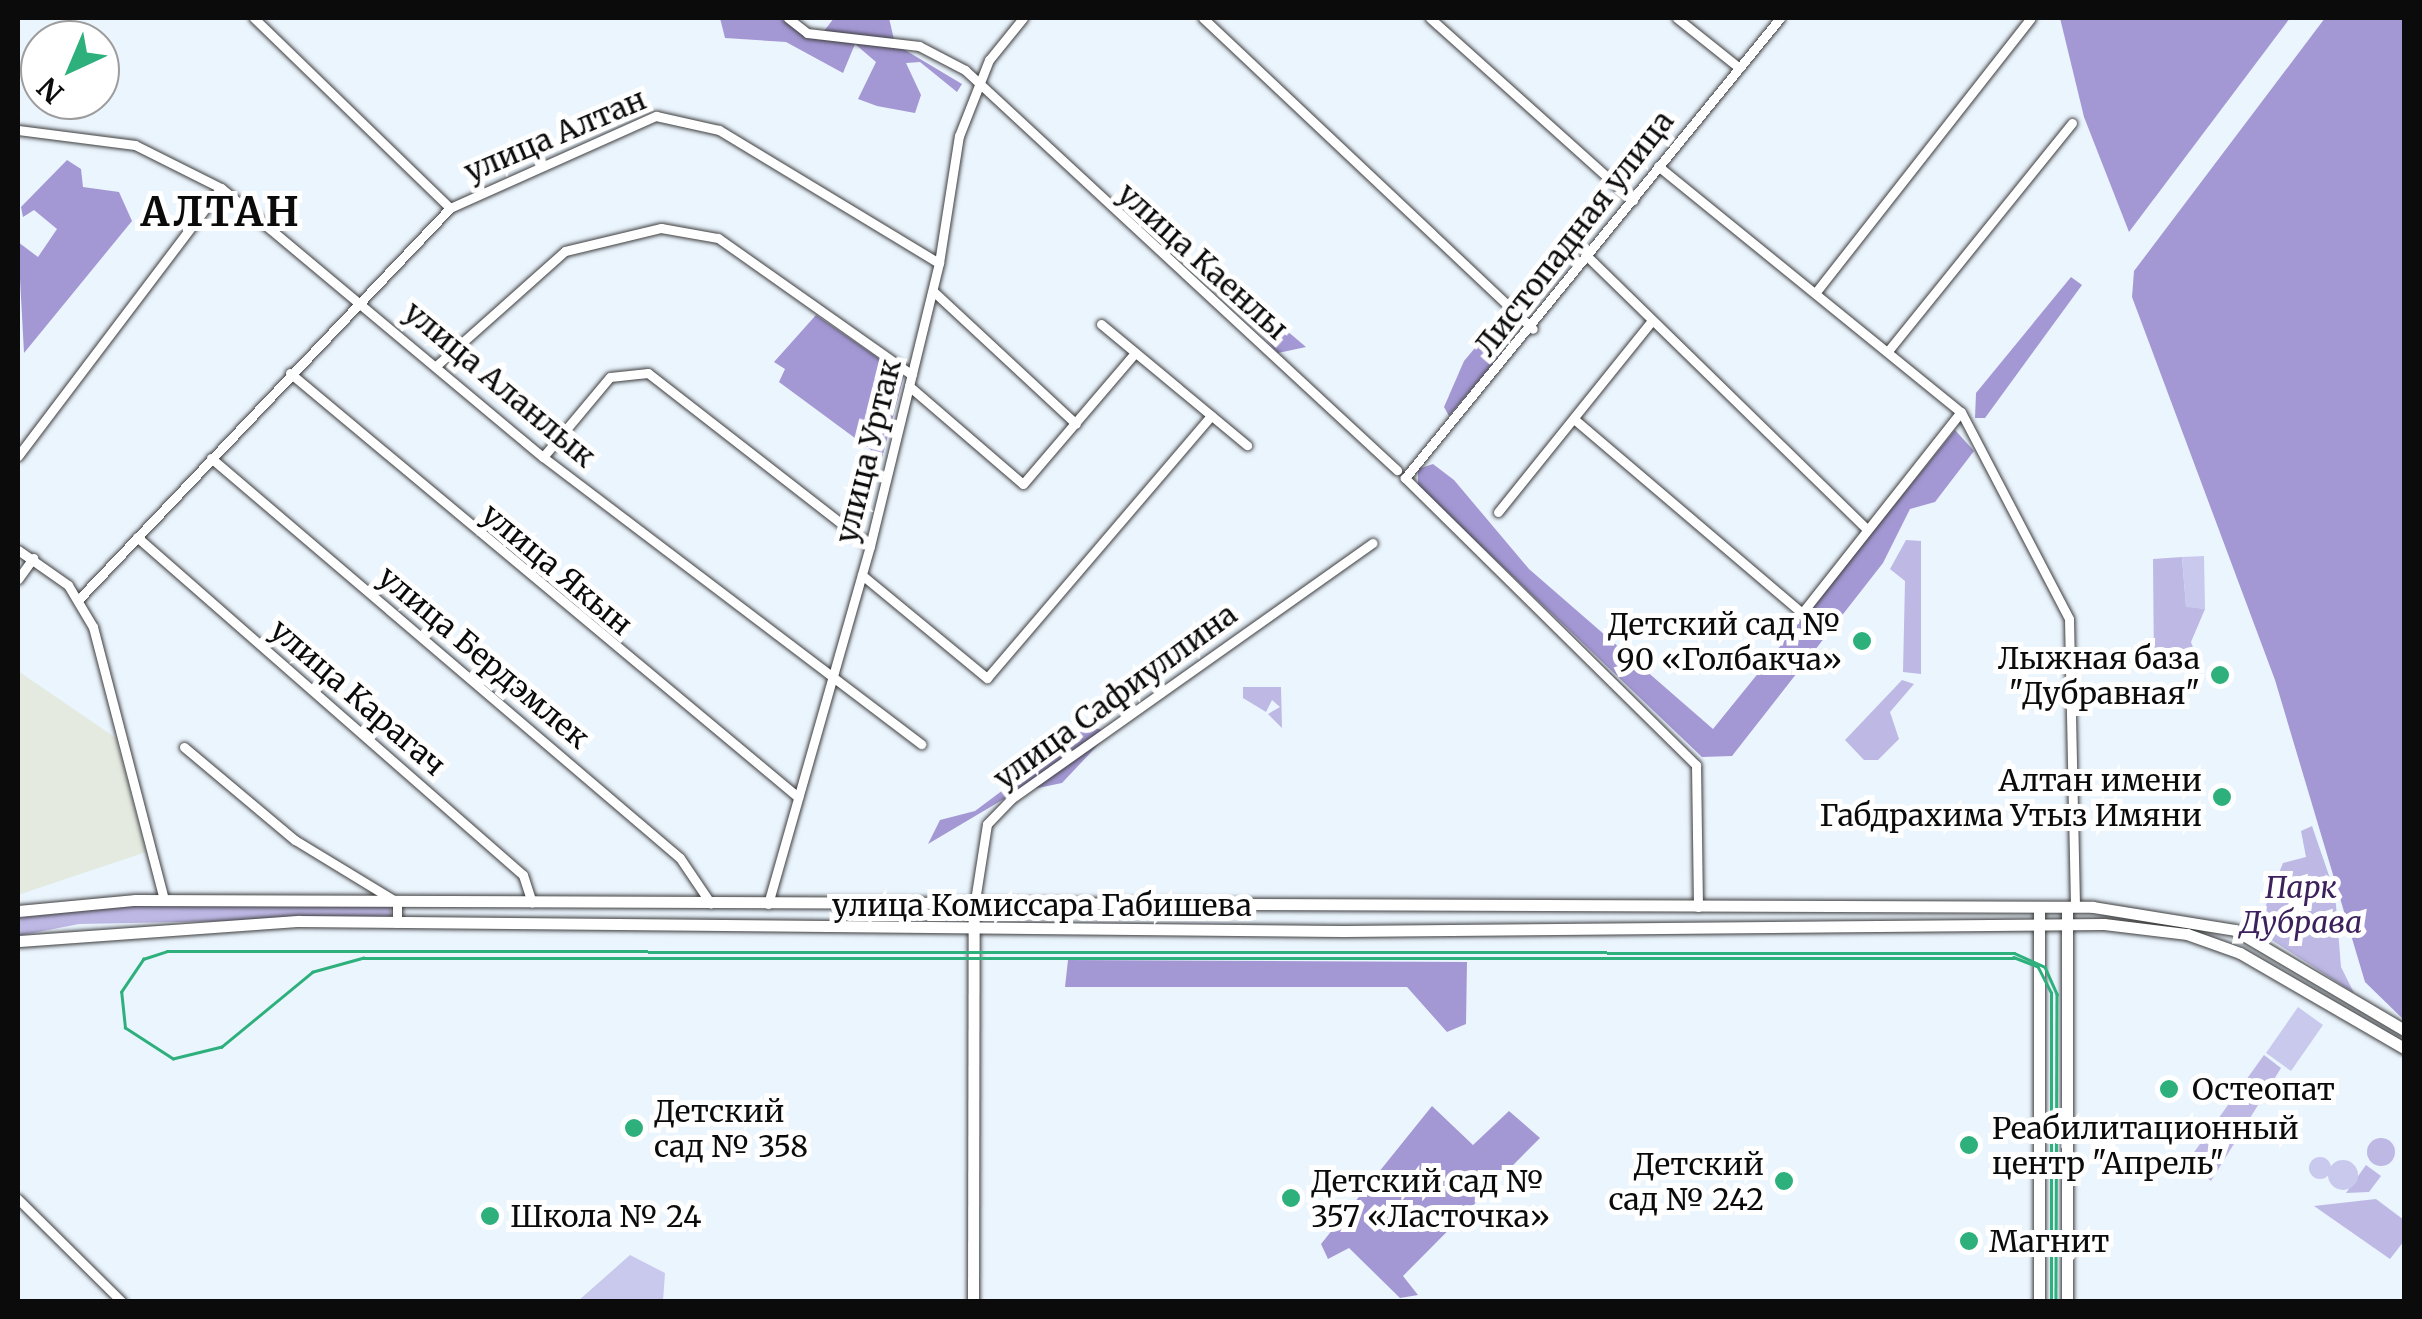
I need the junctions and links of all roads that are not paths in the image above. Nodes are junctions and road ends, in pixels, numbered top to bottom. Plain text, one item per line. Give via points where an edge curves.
1 (254, 18) edge
2 (788, 18) edge
3 (1023, 18) edge
4 (1203, 18) edge
5 (1430, 18) edge
6 (1677, 18) edge
7 (1780, 18) edge
8 (2031, 18) edge
9 (1737, 66) junction
10 (976, 89) junction
11 (2072, 122) dead end
12 (18, 130) edge
13 (1658, 166) junction
14 (221, 188) junction
15 (1633, 200) junction
16 (450, 208) junction
17 (1589, 258) junction
18 (939, 263) junction
19 (933, 291) junction
20 (1816, 292) junction
21 (360, 298) junction
22 (1651, 322) junction
23 (1101, 324) dead end
24 (1533, 329) junction
25 (1888, 351) junction
26 (1135, 353) junction
27 (437, 365) junction
28 (290, 374) junction
29 (911, 381) junction
30 (1961, 412) junction
31 (1211, 416) junction
32 (1574, 420) junction
33 (1076, 424) junction
34 (1247, 445) dead end
35 (18, 456) edge
36 (543, 457) junction
37 (211, 458) junction
38 (1401, 474) junction
39 (1498, 512) dead end
40 (1868, 529) junction
41 (137, 537) junction
42 (1372, 543) dead end
43 (870, 546) junction
44 (18, 550) edge
45 (33, 558) junction
46 (862, 575) junction
47 (18, 579) edge
48 (79, 599) junction
49 (834, 679) junction
50 (921, 744) dead end
51 (184, 747) dead end
52 (798, 797) junction
53 (164, 900) junction
54 (397, 902) junction
55 (532, 903) junction
56 (711, 904) junction
57 (768, 904) junction
58 (974, 907) junction
59 (1698, 907) junction
60 (2039, 908) junction
61 (2071, 908) junction
62 (18, 912) edge
63 (397, 923) junction
64 (2066, 926) junction
65 (2039, 928) junction
66 (975, 930) junction
67 (18, 941) edge
68 (2404, 1030) edge
69 (2404, 1048) edge
70 (18, 1199) edge
71 (122, 1302) edge
72 (972, 1302) edge
73 (2039, 1302) edge
74 (2066, 1302) edge

1 - 16 street
2 - 10 street, улица Каенлы via 808,33 919,46 965,70
3 - 10 street, улица Уртак
4 - 24 street
5 - 15 street
6 - 9 street
7 - 9 street, Листопадная улица
8 - 20 street
9 - 13 street, Листопадная улица
10 - 18 street, улица Уртак
10 - 38 street, улица Каенлы
11 - 25 street
12 - 14 street, улица Аланлык via 135,144
13 - 15 street, Листопадная улица
13 - 20 street
14 - 21 street, улица Аланлык
14 - 35 street
15 - 17 street, Листопадная улица
16 - 18 street, улица Алтан via 674,113 823,189
16 - 21 street, улица Алтан
17 - 22 street
17 - 24 street, Листопадная улица
18 - 19 street, улица Уртак
19 - 29 street, улица Уртак
19 - 33 street
20 - 25 street
21 - 27 street, улица Аланлык
21 - 28 street, улица Алтан
22 - 32 street
22 - 40 street
23 - 26 street
24 - 38 street, Листопадная улица
25 - 30 street
26 - 31 street
26 - 33 street
27 - 29 street via 565,251 661,228 718,238
27 - 36 street, улица Аланлык
28 - 37 street, улица Алтан
28 - 52 street, улица Якын
29 - 33 street via 1024,484
29 - 43 street, улица Уртак
30 - 40 street
30 - 61 street via 2068,619
31 - 34 street
31 - 46 street via 988,678
32 - 39 street
32 - 40 street via 1802,613
36 - 43 street via 610,377 648,372
36 - 49 street, улица Аланлык
37 - 41 street, улица Алтан
37 - 56 street, улица Бердэмлек via 680,858
38 - 59 street, улица Каенлы via 1696,765
41 - 48 street, улица Алтан
41 - 55 street, улица Карагач via 523,875
42 - 58 street, улица Сафиуллина via 1011,799 987,824
43 - 46 street, улица Уртак
44 - 45 street
45 - 47 street
45 - 48 street
46 - 49 street, улица Уртак
48 - 53 street
49 - 50 street, улица Аланлык
49 - 52 street, улица Уртак
51 - 54 street via 295,840
52 - 57 street, улица Уртак
53 - 54 street, улица Комиссара Габишева
53 - 62 street, улица Комиссара Габишева
54 - 55 street, улица Комиссара Габишева
54 - 63 street
55 - 56 street, улица Комиссара Габишева
56 - 57 street, улица Комиссара Габишева
57 - 58 street, улица Комиссара Габишева
58 - 59 street, улица Комиссара Габишева
58 - 66 street, улица Сафиуллина
59 - 60 street, улица Комиссара Габишева
60 - 61 street, улица Комиссара Габишева
60 - 65 street
61 - 64 street
61 - 68 street, улица Комиссара Габишева via 2151,911 2235,930
63 - 66 street, улица Комиссара Габишева
63 - 67 street, улица Комиссара Габишева via 143,926
64 - 65 street, улица Комиссара Габишева
64 - 69 street, улица Комиссара Габишева via 2139,926 2240,952
64 - 74 street
65 - 66 street, улица Комиссара Габишева
65 - 73 street
66 - 72 street, улица Сафиуллина
70 - 71 street

